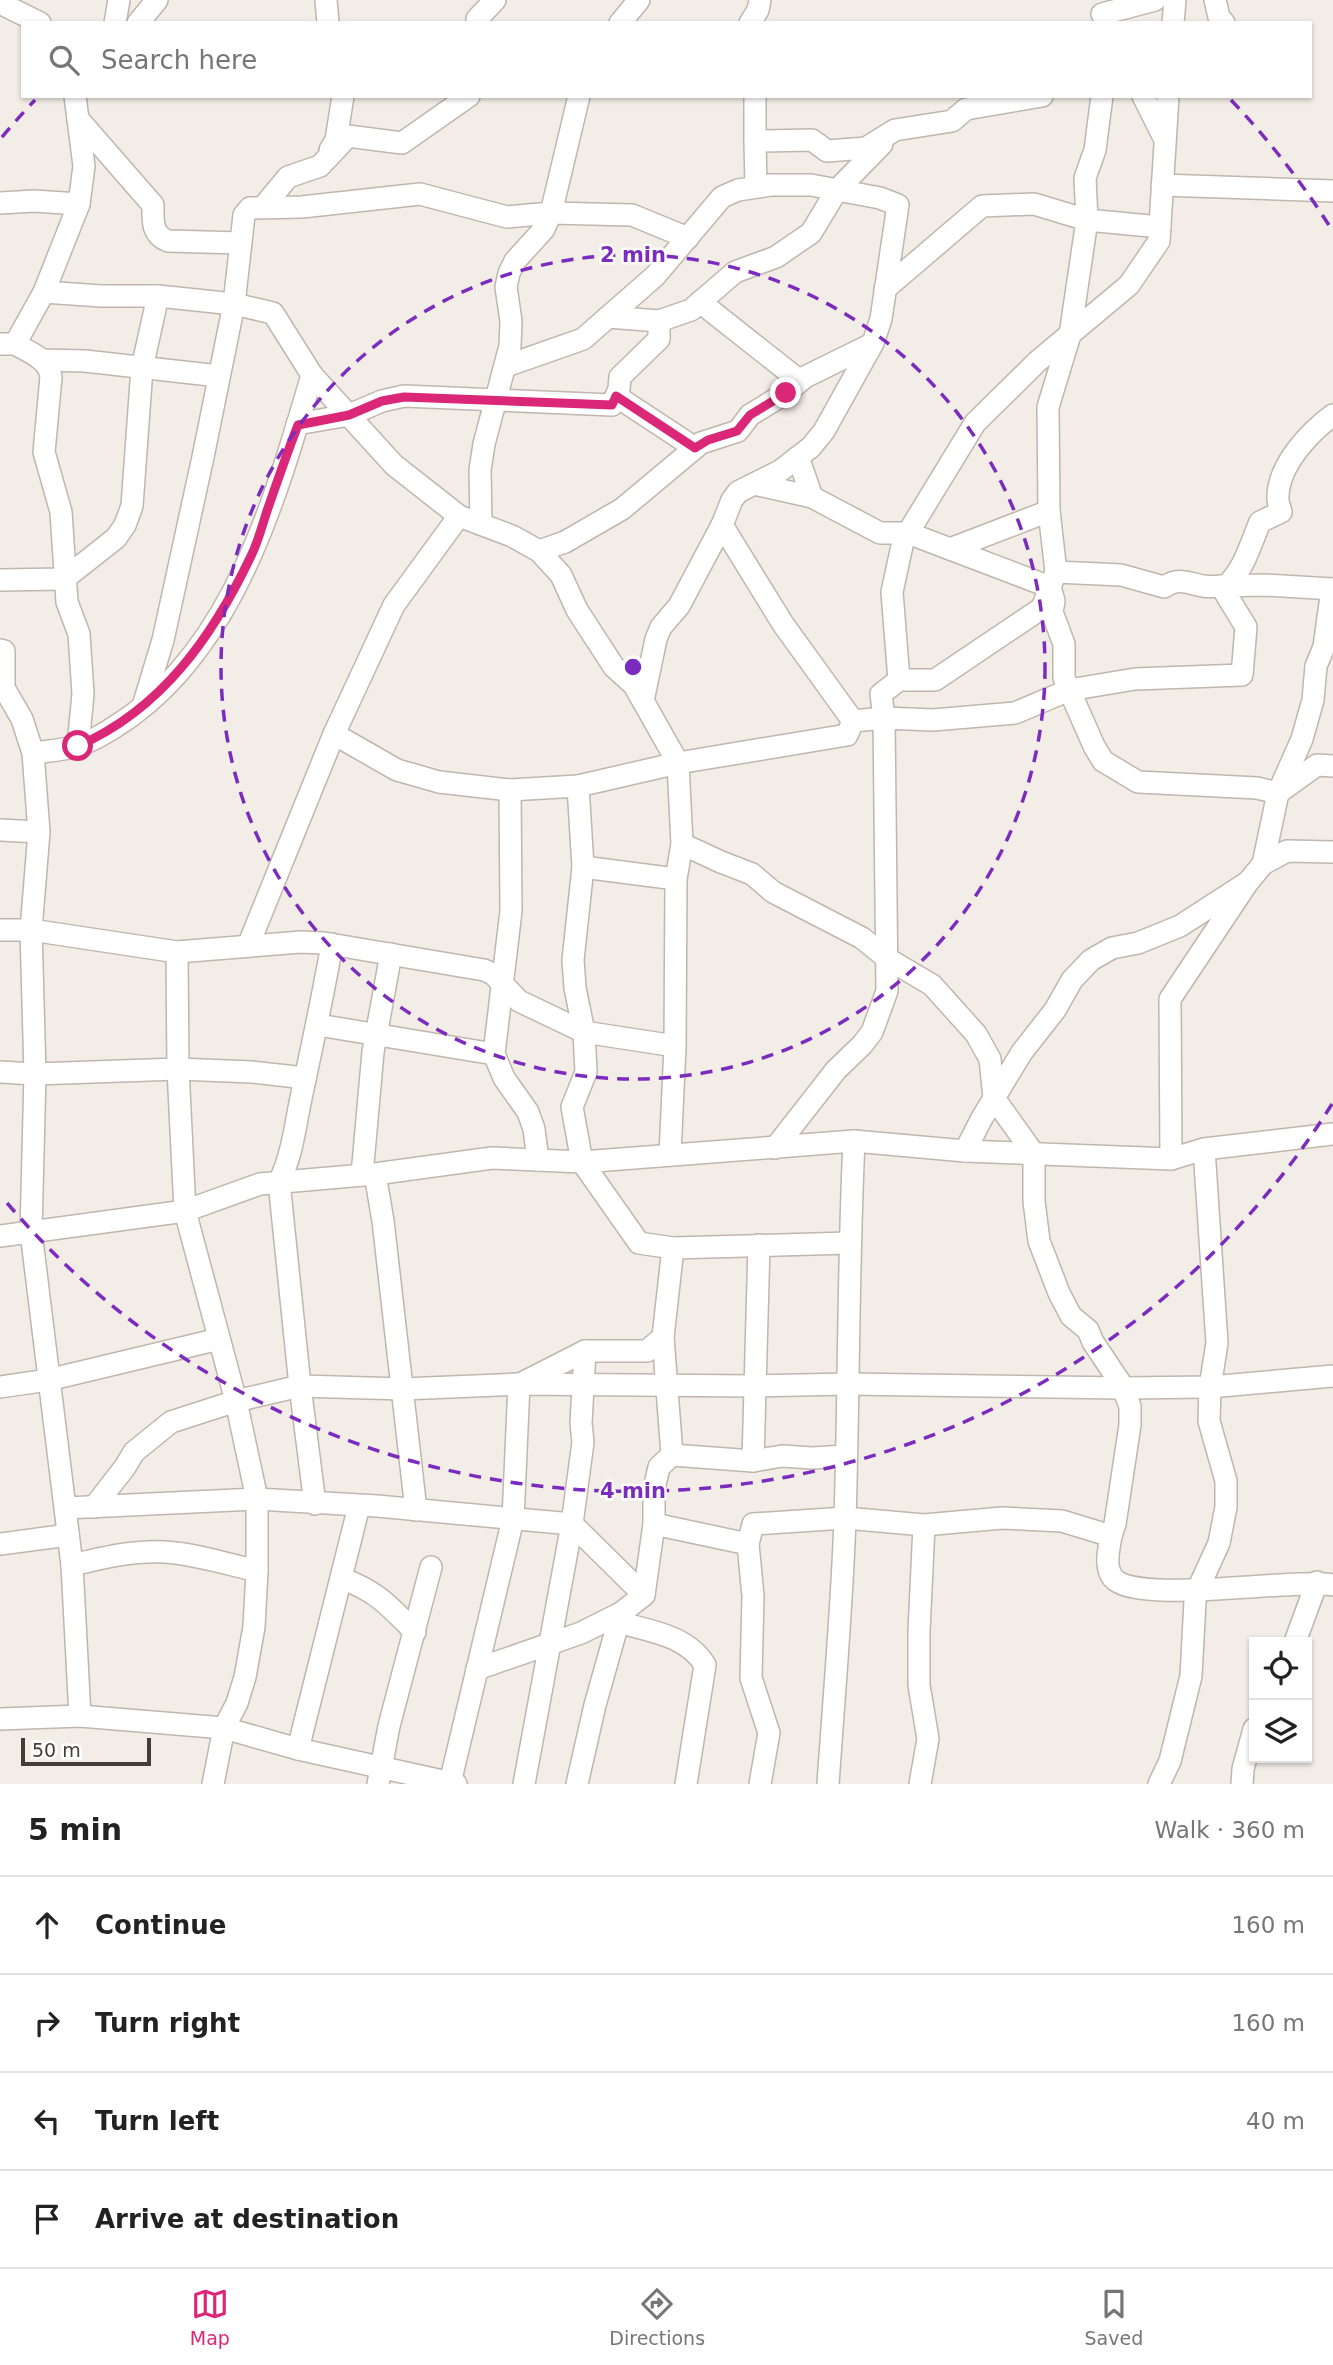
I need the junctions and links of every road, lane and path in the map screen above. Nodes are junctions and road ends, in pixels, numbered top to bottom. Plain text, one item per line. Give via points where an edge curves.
1 (119, 0) edge
2 (157, 0) edge
3 (326, 0) edge
4 (495, 0) edge
5 (639, 0) edge
6 (760, 0) edge
7 (1156, 0) edge
8 (1175, 0) edge
9 (1215, 0) edge
10 (0, 4) edge
11 (1104, 16) edge
12 (36, 21) edge
13 (115, 21) edge
14 (140, 21) edge
15 (328, 21) edge
16 (477, 21) edge
17 (622, 21) edge
18 (751, 21) edge
19 (1173, 21) edge
20 (1222, 21) edge
21 (343, 98) edge
22 (452, 98) edge
23 (466, 98) edge
24 (579, 98) edge
25 (755, 98) edge
26 (1029, 98) edge
27 (1102, 98) edge
28 (1144, 98) edge
29 (1168, 98) edge
30 (79, 105) edge
31 (439, 116) junction
32 (895, 130) junction
33 (1165, 139) junction
34 (755, 141) junction
35 (320, 166) junction
36 (1162, 185) junction
37 (1185, 186) junction
38 (756, 187) junction
39 (837, 190) junction
40 (1333, 191) edge
41 (0, 203) edge
42 (79, 204) junction
43 (264, 206) junction
44 (551, 213) junction
45 (1087, 220) junction
46 (1160, 227) junction
47 (688, 238) junction
48 (241, 243) junction
49 (885, 289) junction
50 (44, 292) junction
51 (158, 296) junction
52 (700, 302) junction
53 (234, 304) junction
54 (608, 317) junction
55 (659, 321) junction
56 (1070, 335) junction
57 (873, 343) junction
58 (7, 344) edge
59 (42, 360) junction
60 (506, 366) junction
61 (142, 368) junction
62 (312, 375) junction
63 (219, 376) junction
64 (800, 381) junction
65 (616, 396) junction
66 (497, 400) junction
67 (349, 415) junction
68 (1333, 415) edge
69 (298, 425) junction
70 (695, 448) junction
71 (798, 457) junction
72 (754, 484) junction
73 (812, 496) junction
74 (1049, 511) junction
75 (458, 516) junction
76 (481, 524) junction
77 (722, 525) junction
78 (908, 533) junction
79 (950, 549) junction
80 (539, 551) junction
81 (64, 579) junction
82 (0, 580) edge
83 (1053, 580) junction
84 (1221, 586) junction
85 (1333, 589) edge
86 (0, 650) edge
87 (899, 680) junction
88 (2, 689) edge
89 (1069, 690) junction
90 (643, 701) junction
91 (144, 706) junction
92 (884, 718) junction
93 (853, 721) junction
94 (334, 733) junction
95 (78, 746) junction
96 (33, 753) junction
97 (678, 763) junction
98 (1333, 766) edge
99 (578, 786) junction
100 (510, 790) junction
101 (1278, 793) junction
102 (0, 830) edge
103 (39, 832) junction
104 (682, 844) junction
105 (1333, 852) edge
106 (1263, 864) junction
107 (583, 867) junction
108 (676, 880) junction
109 (1248, 882) junction
110 (0, 930) edge
111 (31, 930) junction
112 (332, 944) junction
113 (248, 946) junction
114 (177, 952) junction
115 (391, 954) junction
116 (888, 959) junction
117 (501, 984) junction
118 (318, 1025) junction
119 (584, 1032) junction
120 (376, 1033) junction
121 (675, 1046) junction
122 (494, 1054) junction
123 (178, 1069) junction
124 (0, 1072) edge
125 (35, 1074) junction
126 (306, 1078) junction
127 (994, 1098) junction
128 (1333, 1134) edge
129 (854, 1141) junction
130 (775, 1148) junction
131 (1204, 1149) junction
132 (965, 1151) junction
133 (670, 1154) junction
134 (1034, 1154) junction
135 (1171, 1159) junction
136 (538, 1160) junction
137 (582, 1162) junction
138 (369, 1175) junction
139 (279, 1182) junction
140 (185, 1211) junction
141 (31, 1232) junction
142 (0, 1236) edge
143 (849, 1243) junction
144 (759, 1245) junction
145 (673, 1248) junction
146 (663, 1337) junction
147 (219, 1339) junction
148 (585, 1351) junction
149 (1333, 1376) edge
150 (48, 1380) junction
151 (519, 1384) junction
152 (849, 1384) junction
153 (583, 1385) junction
154 (667, 1385) junction
155 (300, 1386) junction
156 (0, 1387) edge
157 (755, 1387) junction
158 (1210, 1387) junction
159 (403, 1388) junction
160 (1122, 1388) junction
161 (236, 1401) junction
162 (672, 1455) junction
163 (845, 1455) junction
164 (753, 1461) junction
165 (257, 1499) junction
166 (315, 1504) junction
167 (359, 1506) junction
168 (94, 1507) junction
169 (66, 1508) junction
170 (416, 1510) junction
171 (845, 1518) junction
172 (513, 1519) junction
173 (572, 1524) junction
174 (654, 1524) junction
175 (924, 1525) junction
176 (68, 1535) junction
177 (1111, 1536) junction
178 (0, 1544) edge
179 (748, 1544) junction
180 (72, 1565) junction
181 (431, 1567) dead end
182 (257, 1571) junction
183 (341, 1578) junction
184 (1325, 1583) edge
185 (1198, 1589) junction
186 (645, 1595) junction
187 (619, 1618) junction
188 (415, 1632) junction
189 (1298, 1637) edge
190 (550, 1645) junction
191 (477, 1669) junction
192 (80, 1716) junction
193 (0, 1719) edge
194 (224, 1728) junction
195 (1249, 1747) edge
196 (298, 1749) junction
197 (379, 1775) edge
198 (453, 1783) edge
199 (213, 1784) edge
200 (524, 1784) edge
201 (577, 1784) edge
202 (685, 1784) edge
203 (760, 1784) edge
204 (828, 1784) edge
205 (920, 1784) edge
206 (1159, 1784) edge
207 (1242, 1784) edge

1 - 13 street
2 - 14 street
3 - 15 street
4 - 16 street
5 - 17 street
6 - 18 street
7 - 11 street
8 - 19 street
9 - 20 street
10 - 12 street
21 - 35 street via 337,140
22 - 31 street
23 - 31 street
24 - 44 street
25 - 34 street
26 - 32 street via 965,108 952,121
27 - 45 street via 1095,150 1085,178
28 - 33 street
29 - 33 street
30 - 42 street via 84,166
30 - 48 street via 153,205 153,225 161,238
31 - 35 street via 402,144 348,136
32 - 34 street via 866,148 827,151 812,141
32 - 39 street
33 - 36 street
33 - 37 street
34 - 38 street
35 - 43 street via 288,177
36 - 37 street
36 - 46 street
37 - 40 street
38 - 39 street via 811,185
38 - 47 street via 722,197
39 - 49 street via 898,205
39 - 52 street via 811,233 776,257 735,272
41 - 42 street
42 - 50 street
43 - 44 street via 302,207 421,194 507,217
43 - 48 street via 250,208 244,215
44 - 47 street via 632,215
44 - 60 street via 509,273 506,287 511,321
45 - 46 street
45 - 49 street via 1034,204 982,206
45 - 56 street
46 - 56 street via 1159,241 1129,285
47 - 54 street via 655,276
48 - 53 street
49 - 57 street
50 - 51 street
50 - 58 street
51 - 53 street
51 - 61 street
52 - 55 street
52 - 64 street
53 - 62 street via 273,313
53 - 63 street
54 - 55 street
54 - 60 street via 583,339
55 - 65 street via 659,339 621,377
56 - 74 street via 1048,407
56 - 78 street via 975,423
57 - 64 street
57 - 71 street via 824,431
58 - 59 street
59 - 61 street
59 - 81 street via 51,377 44,452 61,512
60 - 66 street
61 - 63 street
61 - 81 street via 132,506 125,525 116,538
62 - 67 street
62 - 69 street
63 - 91 street via 171,606
64 - 70 street via 750,415 737,431
65 - 66 street via 612,405
65 - 70 street
66 - 67 street via 404,397
66 - 76 street via 480,470
67 - 69 street
67 - 75 street via 394,465
68 - 84 street via 1312,430 1285,468 1278,496 1281,512 1259,522 1233,580
69 - 91 street via 252,554 217,620 191,658
70 - 80 street via 622,509 572,539
71 - 72 street
71 - 73 street
72 - 73 street
72 - 77 street via 738,492
73 - 78 street via 880,533
74 - 79 street
74 - 83 street
75 - 76 street
75 - 94 street via 394,605
76 - 80 street
77 - 90 street via 679,606 661,627
77 - 93 street via 783,624
78 - 79 street
78 - 87 street via 892,592
79 - 83 street
80 - 90 street via 561,575 577,610 614,667 634,685
81 - 82 street
81 - 95 street via 79,634 83,694
83 - 84 street via 1121,575 1164,587 1181,580
83 - 87 street via 1042,608 935,680
83 - 89 street via 1052,612 1063,643
84 - 85 street
84 - 89 street via 1246,627 1242,675 1135,679
85 - 101 street via 1313,700
86 - 88 street via 4,651
87 - 92 street via 881,694
88 - 96 street via 22,719
89 - 92 street via 1015,713 933,720
89 - 101 street via 1098,754 1121,774 1138,782
90 - 97 street
91 - 95 street
92 - 93 street
92 - 116 street
93 - 97 street via 847,735
94 - 100 street via 397,770 439,782
94 - 113 street
95 - 96 street
96 - 103 street
97 - 99 street
97 - 104 street
98 - 101 street via 1317,765
99 - 100 street
99 - 107 street
100 - 117 street via 512,911
101 - 106 street
102 - 103 street
103 - 111 street
104 - 108 street
104 - 116 street via 752,874 773,892 862,938
105 - 106 street via 1287,851
106 - 109 street
107 - 108 street
107 - 119 street via 573,960
108 - 121 street
109 - 127 street via 1180,926 1112,948 1091,960 1072,980
109 - 135 street via 1170,999
110 - 111 street
111 - 114 street
111 - 125 street
112 - 113 street
112 - 115 street
112 - 118 street
113 - 114 street
114 - 123 street
115 - 117 street via 484,970
115 - 120 street
116 - 127 street via 932,985 976,1034 990,1059
116 - 130 street via 887,991 872,1032
117 - 119 street via 519,1001
117 - 122 street
118 - 120 street
118 - 126 street
119 - 121 street
119 - 137 street via 586,1072 572,1107
120 - 122 street
120 - 138 street via 369,1082
121 - 133 street
122 - 136 street via 504,1078 528,1112
123 - 125 street
123 - 126 street
123 - 140 street
124 - 125 street
125 - 141 street
126 - 139 street via 287,1166
127 - 132 street
127 - 134 street
128 - 131 street
129 - 130 street
129 - 132 street
129 - 143 street
130 - 133 street
131 - 135 street
131 - 158 street via 1217,1343
132 - 134 street
133 - 137 street
134 - 135 street
134 - 160 street via 1039,1241 1071,1316 1088,1330
136 - 137 street
136 - 138 street via 492,1158
137 - 145 street via 639,1243
138 - 139 street
138 - 159 street via 383,1221
139 - 140 street via 260,1184
139 - 155 street
140 - 141 street
140 - 147 street
141 - 142 street
141 - 150 street
143 - 144 street
143 - 152 street
144 - 145 street
144 - 157 street
145 - 146 street
146 - 148 street via 647,1351
146 - 154 street
147 - 150 street
147 - 161 street
148 - 151 street
148 - 153 street
149 - 158 street
150 - 156 street
150 - 169 street
151 - 153 street
151 - 159 street
151 - 172 street
152 - 157 street
152 - 160 street
152 - 163 street
153 - 154 street
153 - 173 street via 583,1442
154 - 157 street
154 - 162 street
155 - 159 street
155 - 161 street
155 - 166 street
157 - 164 street
158 - 160 street
158 - 185 street via 1209,1422 1226,1481 1226,1507 1219,1543
159 - 170 street
160 - 177 street via 1130,1406 1130,1425
161 - 165 street
161 - 168 street via 171,1422 134,1452
162 - 164 street
162 - 174 street via 659,1467
163 - 164 street
163 - 171 street
165 - 166 street
165 - 168 street
165 - 182 street
166 - 167 street
167 - 170 street
167 - 183 street
168 - 169 street
169 - 176 street
170 - 172 street
171 - 175 street
171 - 179 street via 753,1524
171 - 204 street
172 - 173 street
172 - 191 street
173 - 186 street
173 - 190 street
174 - 179 street
174 - 186 street
175 - 177 street via 1002,1518 1062,1521
175 - 205 street via 919,1685 928,1739
176 - 178 street
176 - 180 street
177 - 185 street via 1108,1563 1120,1583 1144,1590
179 - 203 street via 753,1596 751,1678 769,1733
180 - 182 street via 163,1552
180 - 192 street
181 - 188 street
182 - 194 street via 245,1677
183 - 188 street via 366,1587
183 - 196 street
184 - 185 street
184 - 189 street
185 - 206 street via 1191,1676 1170,1761
186 - 187 street
187 - 190 street
187 - 201 street
187 - 202 street via 675,1638 697,1652 705,1665
188 - 197 street
190 - 191 street
190 - 200 street
191 - 198 street
192 - 193 street
192 - 194 street
194 - 196 street
194 - 199 street
195 - 207 street
196 - 197 street
197 - 198 street

